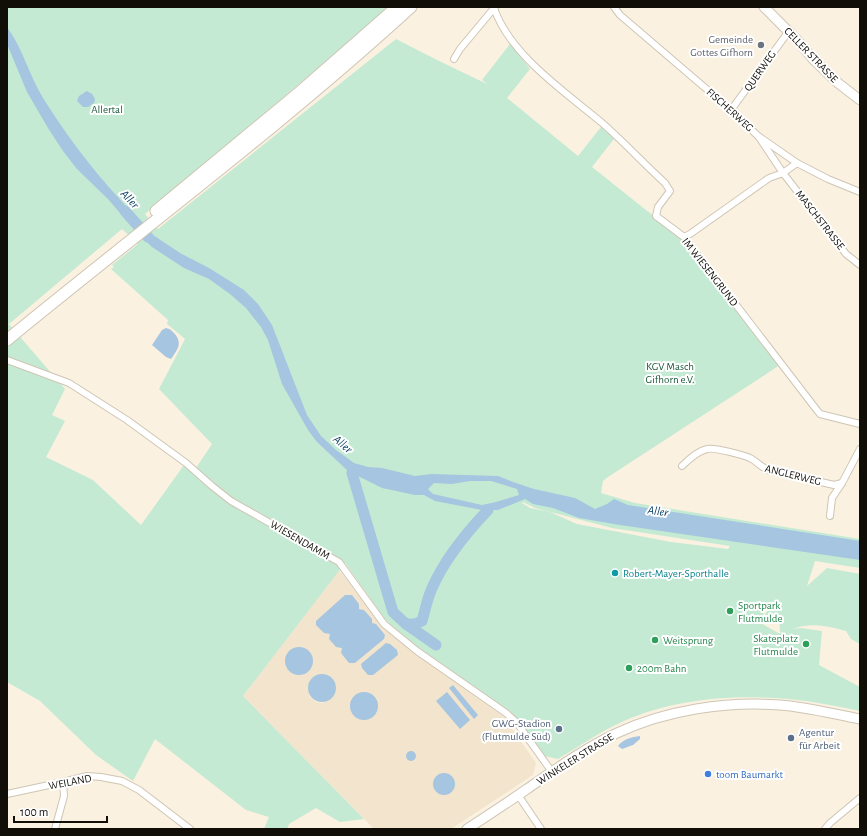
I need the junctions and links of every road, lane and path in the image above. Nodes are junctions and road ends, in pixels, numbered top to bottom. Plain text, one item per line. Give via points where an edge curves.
1 (397, 7) edge
2 (411, 7) edge
3 (614, 7) edge
4 (764, 7) edge
5 (495, 8) edge
6 (789, 31) junction
7 (454, 59) dead end
8 (860, 100) edge
9 (731, 110) junction
10 (758, 136) junction
11 (797, 163) junction
12 (782, 173) junction
13 (860, 192) edge
14 (152, 220) junction
15 (131, 236) junction
16 (684, 237) junction
17 (860, 265) edge
18 (7, 333) edge
19 (7, 340) edge
20 (7, 360) edge
21 (860, 424) edge
22 (860, 448) edge
23 (682, 466) dead end
24 (842, 483) junction
25 (830, 516) dead end
26 (860, 719) edge
27 (552, 772) junction
28 (63, 782) junction
29 (7, 794) edge
30 (518, 796) junction
31 (860, 798) edge
32 (55, 829) edge
33 (190, 829) edge
34 (467, 829) edge
35 (541, 829) edge
36 (825, 829) edge

1 - 14 highway
2 - 14 highway via 250,145
3 - 9 street, FISCHERWEG via 620,15
4 - 6 street, CELLER STRASSE
5 - 7 street
5 - 16 street, IM WIESENGRUND via 506,32 535,67 602,124 664,183 670,192 658,207 656,216
6 - 8 street, CELLER STRASSE via 813,59
6 - 9 street, QUERWEG
9 - 10 street, FISCHERWEG
10 - 11 street, FISCHERWEG
10 - 12 street, MASCHSTRASSE
11 - 12 street
11 - 13 street, FISCHERWEG
12 - 16 street via 769,178
12 - 17 street, MASCHSTRASSE via 846,254
14 - 15 highway
15 - 18 highway
15 - 19 highway
16 - 21 street, IM WIESENGRUND via 820,414
20 - 27 street, WIESENDAMM via 69,383 128,420 180,458 231,501 339,562 384,624 417,651 506,713 517,723
22 - 24 street
23 - 24 street, ANGLERWEG via 690,458 712,449 751,459 768,470 834,485
24 - 25 street via 832,498
26 - 27 street, WINKELER STRASSE via 780,705 743,705 692,710 653,720 618,733
27 - 30 street, WINKELER STRASSE
28 - 29 street, WEILAND
28 - 32 street via 64,796
28 - 33 street, WEILAND via 87,776 122,781 139,790
30 - 34 street, WINKELER STRASSE
30 - 35 street
31 - 36 street

